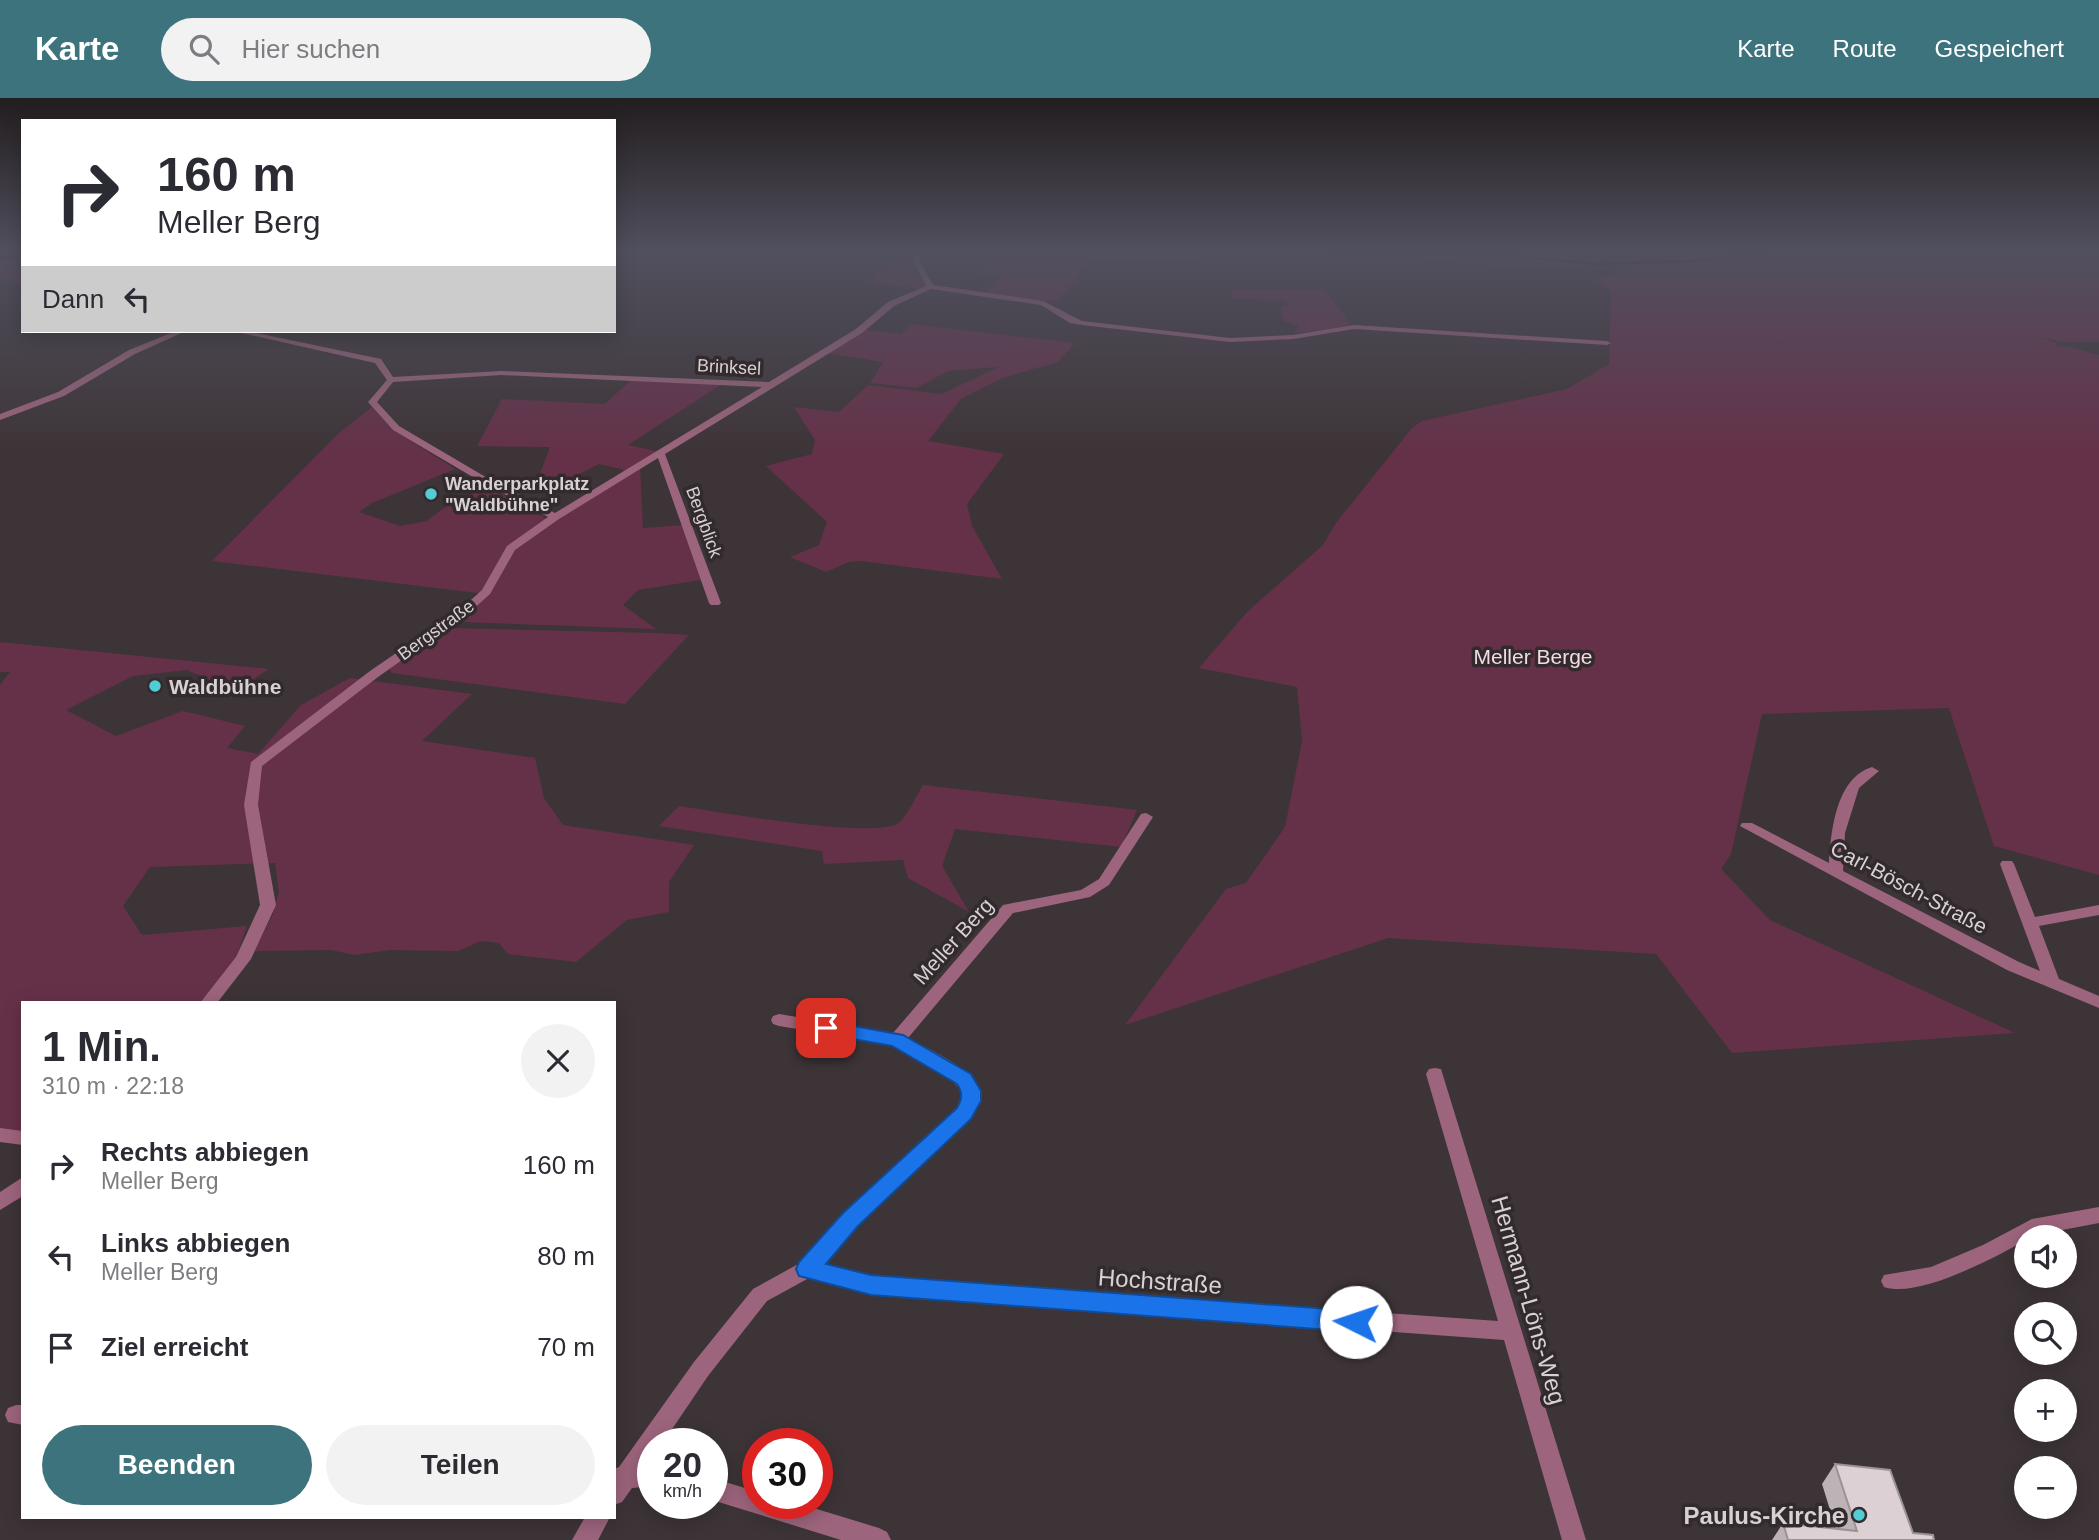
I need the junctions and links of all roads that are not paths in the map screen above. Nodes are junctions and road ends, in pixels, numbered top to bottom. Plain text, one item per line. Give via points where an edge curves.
1 (873, 319) edge
2 (1070, 319) edge
3 (177, 333) edge
4 (247, 333) edge
5 (1607, 343) dead end
6 (391, 380) junction
7 (772, 385) junction
8 (0, 417) edge
9 (660, 452) junction
10 (555, 517) junction
11 (715, 603) dead end
12 (1872, 771) dead end
13 (1146, 817) dead end
14 (1747, 826) dead end
15 (2007, 864) dead end
16 (1836, 871) junction
17 (2099, 910) edge
18 (2029, 923) junction
19 (2052, 981) junction
20 (210, 1001) edge
21 (2099, 1002) edge
22 (779, 1020) dead end
23 (897, 1040) junction
24 (1435, 1074) dead end
25 (0, 1135) edge
26 (21, 1138) edge
27 (21, 1186) edge
28 (0, 1202) edge
29 (2099, 1215) edge
30 (807, 1269) junction
31 (1891, 1282) dead end
32 (1511, 1331) junction
33 (637, 1479) edge
34 (617, 1483) edge
35 (598, 1519) edge
36 (810, 1519) edge
37 (584, 1540) edge
38 (879, 1540) edge
39 (1574, 1540) edge

1 - 7 street, Bergstraße
2 - 5 street via 1230,340 1361,327
3 - 8 street via 132,352 61,394
4 - 6 street via 369,357 378,360
6 - 7 street, Brinksel via 501,373
6 - 10 street via 372,402 396,428
7 - 9 street, Bergstraße
9 - 10 street, Bergstraße
9 - 11 street, Bergblick
10 - 20 street, Bergstraße via 511,548 485,592 466,610 256,765 250,805 268,905 243,959
12 - 16 street via 1853,786 1838,833
13 - 23 street, Meller Berg via 1104,882 1085,894 1008,909
14 - 16 street, Carl-Bösch-Straße
15 - 18 street
16 - 19 street, Carl-Bösch-Straße via 2013,966
17 - 18 street
18 - 19 street
19 - 21 street, Carl-Bösch-Straße
22 - 23 street
23 - 30 street via 964,1079 971,1101
24 - 32 street, Hermann-Löns-Weg
25 - 26 street
27 - 28 street
29 - 31 street via 2032,1227 1932,1275
30 - 32 street, Hochstraße via 871,1285
30 - 34 street via 761,1295
32 - 39 street, Hermann-Löns-Weg
33 - 34 street
35 - 37 street
36 - 38 street

